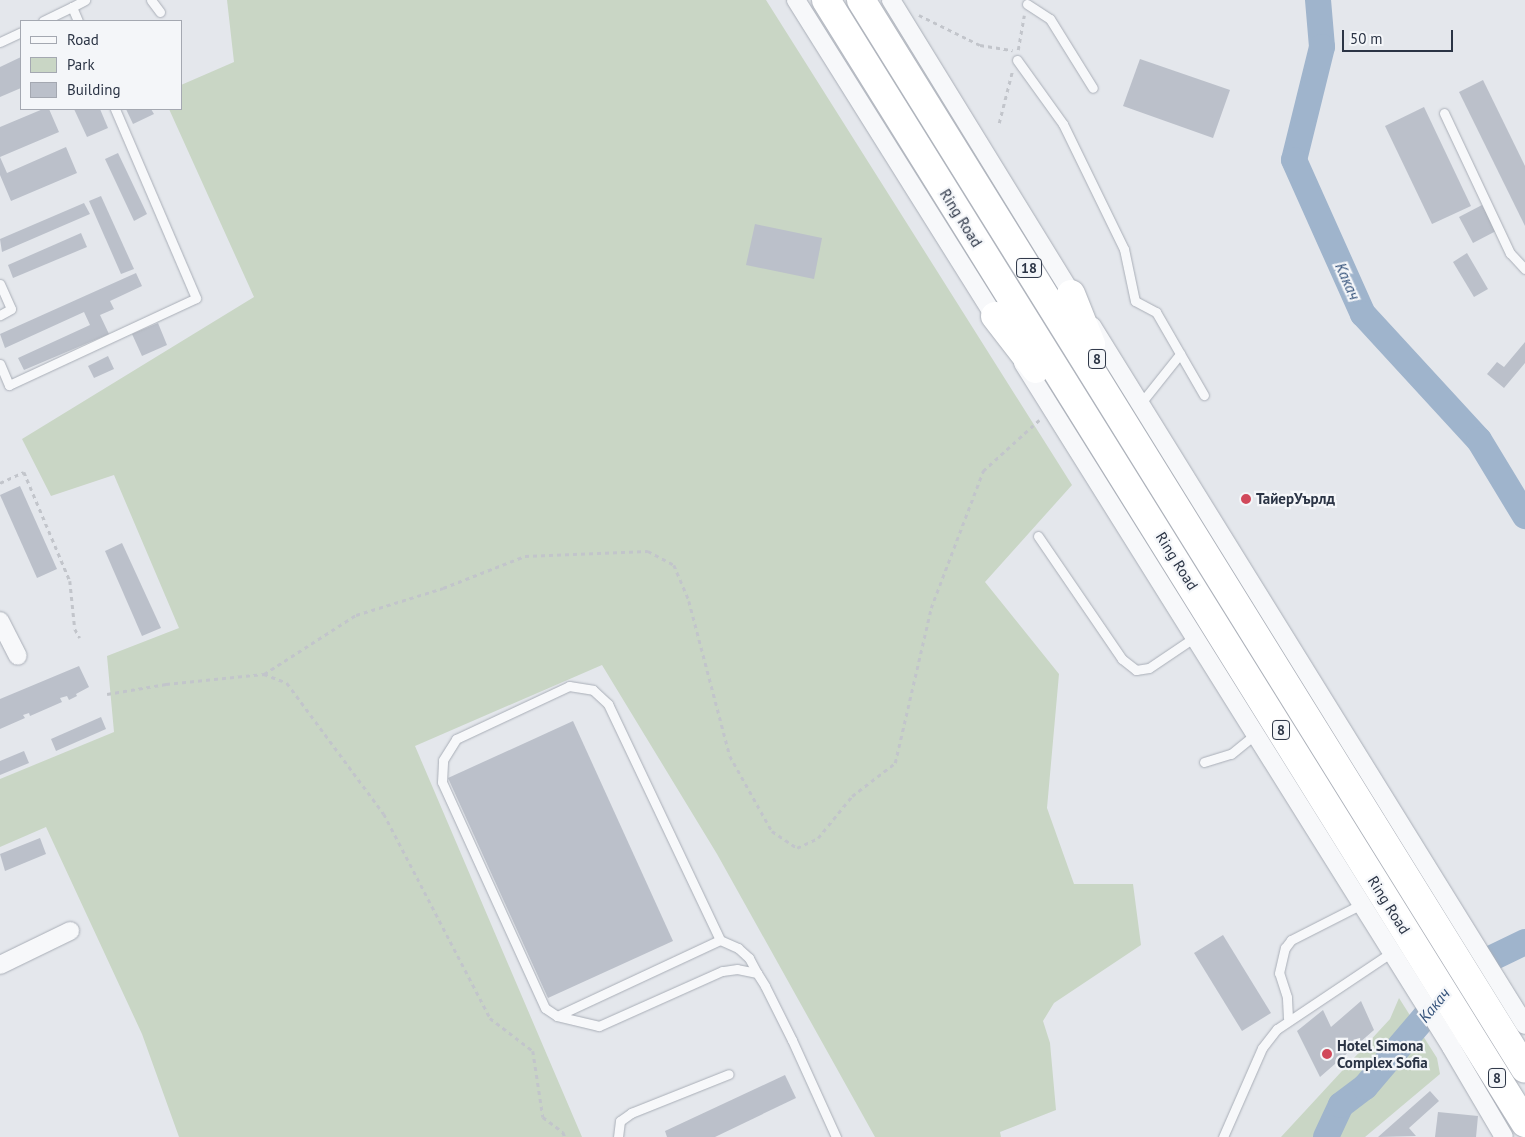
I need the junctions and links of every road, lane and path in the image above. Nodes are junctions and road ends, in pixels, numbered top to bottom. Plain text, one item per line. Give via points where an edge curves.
1 (85, 0) edge
2 (151, 0) edge
3 (796, 0) edge
4 (826, 0) edge
5 (861, 0) edge
6 (891, 0) edge
7 (1027, 4) dead end
8 (72, 7) junction
9 (160, 12) dead end
10 (917, 14) dead end
11 (45, 20) edge
12 (78, 20) edge
13 (20, 32) edge
14 (0, 42) edge
15 (1018, 55) joint
16 (1093, 88) dead end
17 (115, 110) edge
18 (1444, 113) dead end
19 (1525, 269) edge
20 (0, 284) edge
21 (1071, 294) junction
22 (0, 314) edge
23 (994, 316) junction
24 (1180, 354) junction
25 (0, 364) edge
26 (1204, 395) dead end
27 (1140, 403) junction
28 (1052, 408) junction
29 (1122, 425) junction
30 (0, 483) edge
31 (1132, 489) junction
32 (1038, 536) dead end
33 (1204, 553) joint
34 (0, 620) edge
35 (1195, 637) junction
36 (80, 638) dead end
37 (18, 656) dead end
38 (264, 674) junction
39 (107, 694) dead end
40 (1256, 734) junction
41 (1204, 762) dead end
42 (1362, 904) junction
43 (70, 931) dead end
44 (720, 940) junction
45 (1461, 944) junction
46 (1392, 952) junction
47 (0, 965) edge
48 (758, 973) junction
49 (1421, 978) junction
50 (1500, 1007) junction
51 (557, 1016) junction
52 (1288, 1018) junction
53 (1525, 1025) edge
54 (1460, 1040) junction
55 (1525, 1069) edge
56 (729, 1074) dead end
57 (1525, 1123) edge
58 (565, 1137) edge
59 (618, 1137) edge
60 (836, 1137) edge
61 (1223, 1137) edge
62 (1504, 1137) edge

1 - 8 lane
2 - 9 lane
3 - 23 street, 8
4 - 31 highway, Ring Road / 18 via 1062,382
5 - 29 highway, Ring Road / 18 via 1089,364
6 - 21 street, 8
7 - 16 lane via 1050,19
8 - 11 lane
8 - 12 lane
10 - 15 path via 980,46
13 - 14 lane
15 - 24 lane via 1063,124 1124,249 1135,302 1156,312
17 - 25 lane via 196,298 9,385
18 - 19 lane via 1510,253
20 - 22 lane via 11,309
21 - 27 street
21 - 29 highway, 8
23 - 28 street
23 - 31 highway, 8
24 - 26 lane
24 - 27 lane
27 - 45 street
28 - 35 street
28 - 38 path via 983,471 931,608 894,763 852,796 818,838 797,848 772,831 730,756 689,601 674,565 648,551 525,556 444,588 356,615
29 - 33 highway, Ring Road / 18
30 - 36 path via 24,472 70,581 75,628
31 - 49 highway, Ring Road / 8
32 - 35 lane via 1122,659 1136,670 1149,668
33 - 45 highway, Ring Road / 8
34 - 37 street
35 - 40 street
38 - 39 path
38 - 58 path via 287,683 384,814 490,1018 533,1051 543,1117
40 - 41 lane via 1231,754
40 - 42 street
42 - 46 street
42 - 52 lane via 1291,940 1285,948 1280,973 1287,997
43 - 47 street
44 - 48 lane via 738,948
44 - 51 lane
44 - 51 lane via 608,704 593,690 569,686 456,738 443,760 442,782 545,1008
45 - 50 highway, Ring Road / 8
46 - 49 street
46 - 52 lane
48 - 51 lane via 737,969 722,971 599,1026
48 - 60 lane
49 - 54 highway, Ring Road / 8
50 - 53 street
50 - 55 highway, Ring Road / 8
52 - 61 lane via 1262,1048
54 - 57 highway, Ring Road / 8
54 - 62 street
56 - 59 lane via 631,1113 620,1121

